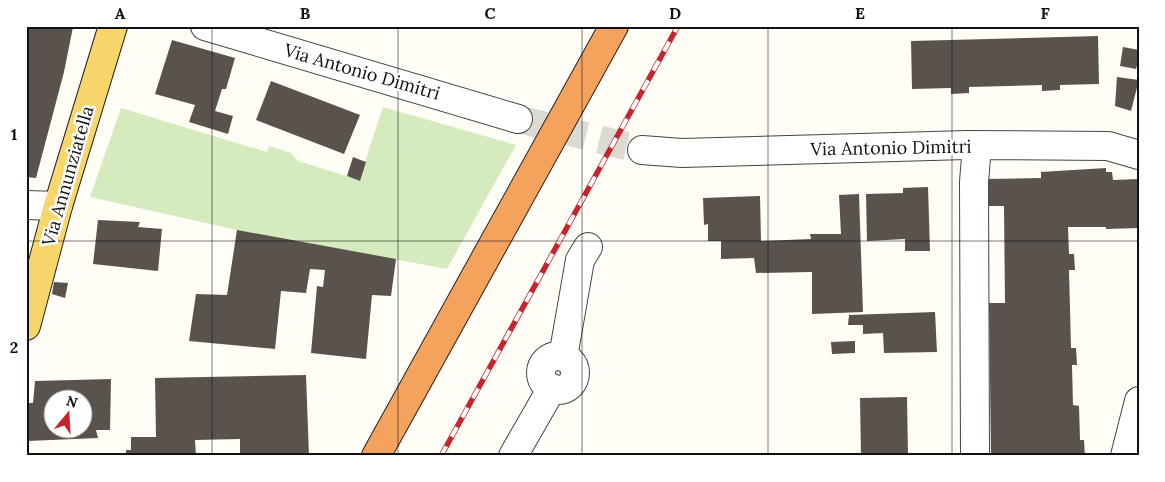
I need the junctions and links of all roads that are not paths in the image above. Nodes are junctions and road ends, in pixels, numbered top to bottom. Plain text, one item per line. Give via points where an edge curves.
1 (113, 26) edge
2 (206, 26) edge
3 (614, 26) edge
4 (518, 118) tunnel mouth
5 (977, 146) junction
6 (642, 150) tunnel mouth
7 (1139, 154) edge
8 (26, 205) edge
9 (58, 206) junction
10 (588, 247) dead end
11 (26, 326) edge
12 (1139, 401) edge
13 (376, 456) edge
14 (513, 456) edge
15 (975, 456) edge
16 (1125, 456) edge

1 - 9 main road, Via Annunziatella
2 - 4 street, Via Antonio Dimitri
3 - 13 highway
5 - 6 street, Via Antonio Dimitri via 682,153
5 - 7 street, Via Antonio Dimitri via 1108,146
5 - 15 street via 974,182
8 - 9 street
9 - 11 main road, Via Annunziatella
10 - 14 street via 580,260 563,357 550,358 542,367 545,383 552,388
12 - 16 street

